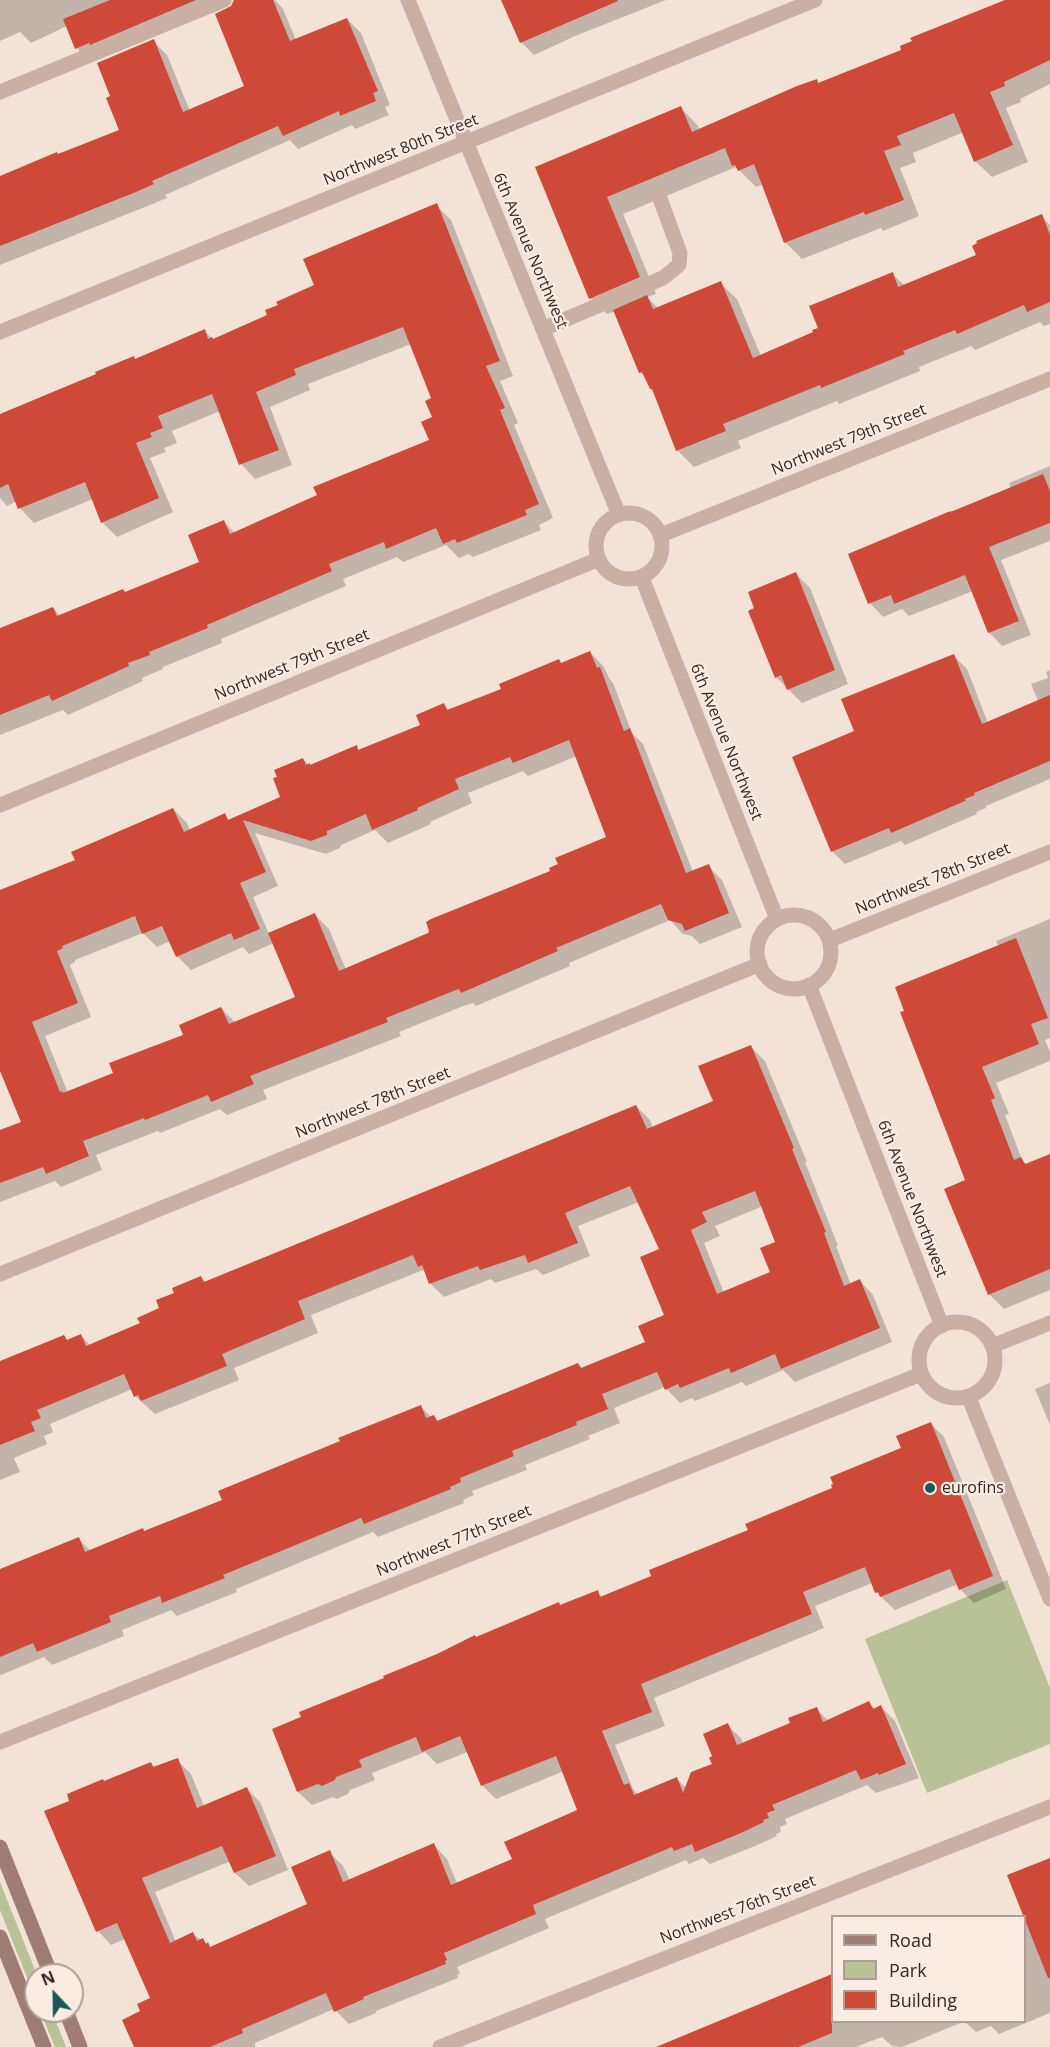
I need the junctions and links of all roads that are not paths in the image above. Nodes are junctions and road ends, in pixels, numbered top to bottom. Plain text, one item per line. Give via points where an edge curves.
1 (224, 0) edge
2 (408, 0) edge
3 (815, 0) edge
4 (0, 93) edge
5 (466, 143) junction
6 (658, 193) dead end
7 (543, 329) junction
8 (0, 332) edge
9 (1050, 379) edge
10 (619, 515) junction
11 (661, 535) junction
12 (599, 559) junction
13 (642, 578) junction
14 (0, 805) edge
15 (1050, 852) edge
16 (777, 919) junction
17 (830, 940) junction
18 (760, 964) junction
19 (808, 986) junction
20 (0, 1274) edge
21 (1050, 1323) edge
22 (942, 1326) junction
23 (992, 1346) junction
24 (921, 1374) junction
25 (969, 1398) junction
26 (1050, 1599) edge
27 (0, 1742) edge
28 (1050, 1807) edge
29 (0, 1847) edge
30 (0, 1937) edge
31 (46, 1963) edge
32 (71, 2023) edge
33 (44, 2047) edge
34 (80, 2047) edge
35 (440, 2047) edge

1 - 4 street
2 - 5 street, 6th Avenue Northwest
3 - 5 street, Northwest 80th Street
5 - 7 street, 6th Avenue Northwest
5 - 8 street, Northwest 80th Street
6 - 7 street via 680,253 678,265 663,278
7 - 10 street, 6th Avenue Northwest
9 - 11 street, Northwest 79th Street
10 - 11 street via 636,513 647,518
10 - 12 street via 598,533
11 - 13 street via 661,558
12 - 13 street via 608,573 617,578
12 - 14 street, Northwest 79th Street
13 - 16 street, 6th Avenue Northwest
15 - 17 street, Northwest 78th Street
16 - 17 street via 802,915 823,928
16 - 18 street via 760,938
17 - 19 street via 830,964
18 - 19 street via 771,981 784,987
18 - 20 street, Northwest 78th Street
19 - 22 street, 6th Avenue Northwest
21 - 23 street
22 - 23 street via 962,1322 974,1326
22 - 24 street via 928,1334 922,1345
23 - 25 street via 995,1366 991,1378
24 - 25 street via 934,1392
24 - 27 street, Northwest 77th Street
25 - 26 street
28 - 35 street, Northwest 76th Street
29 - 31 main road
30 - 33 main road
32 - 34 main road

